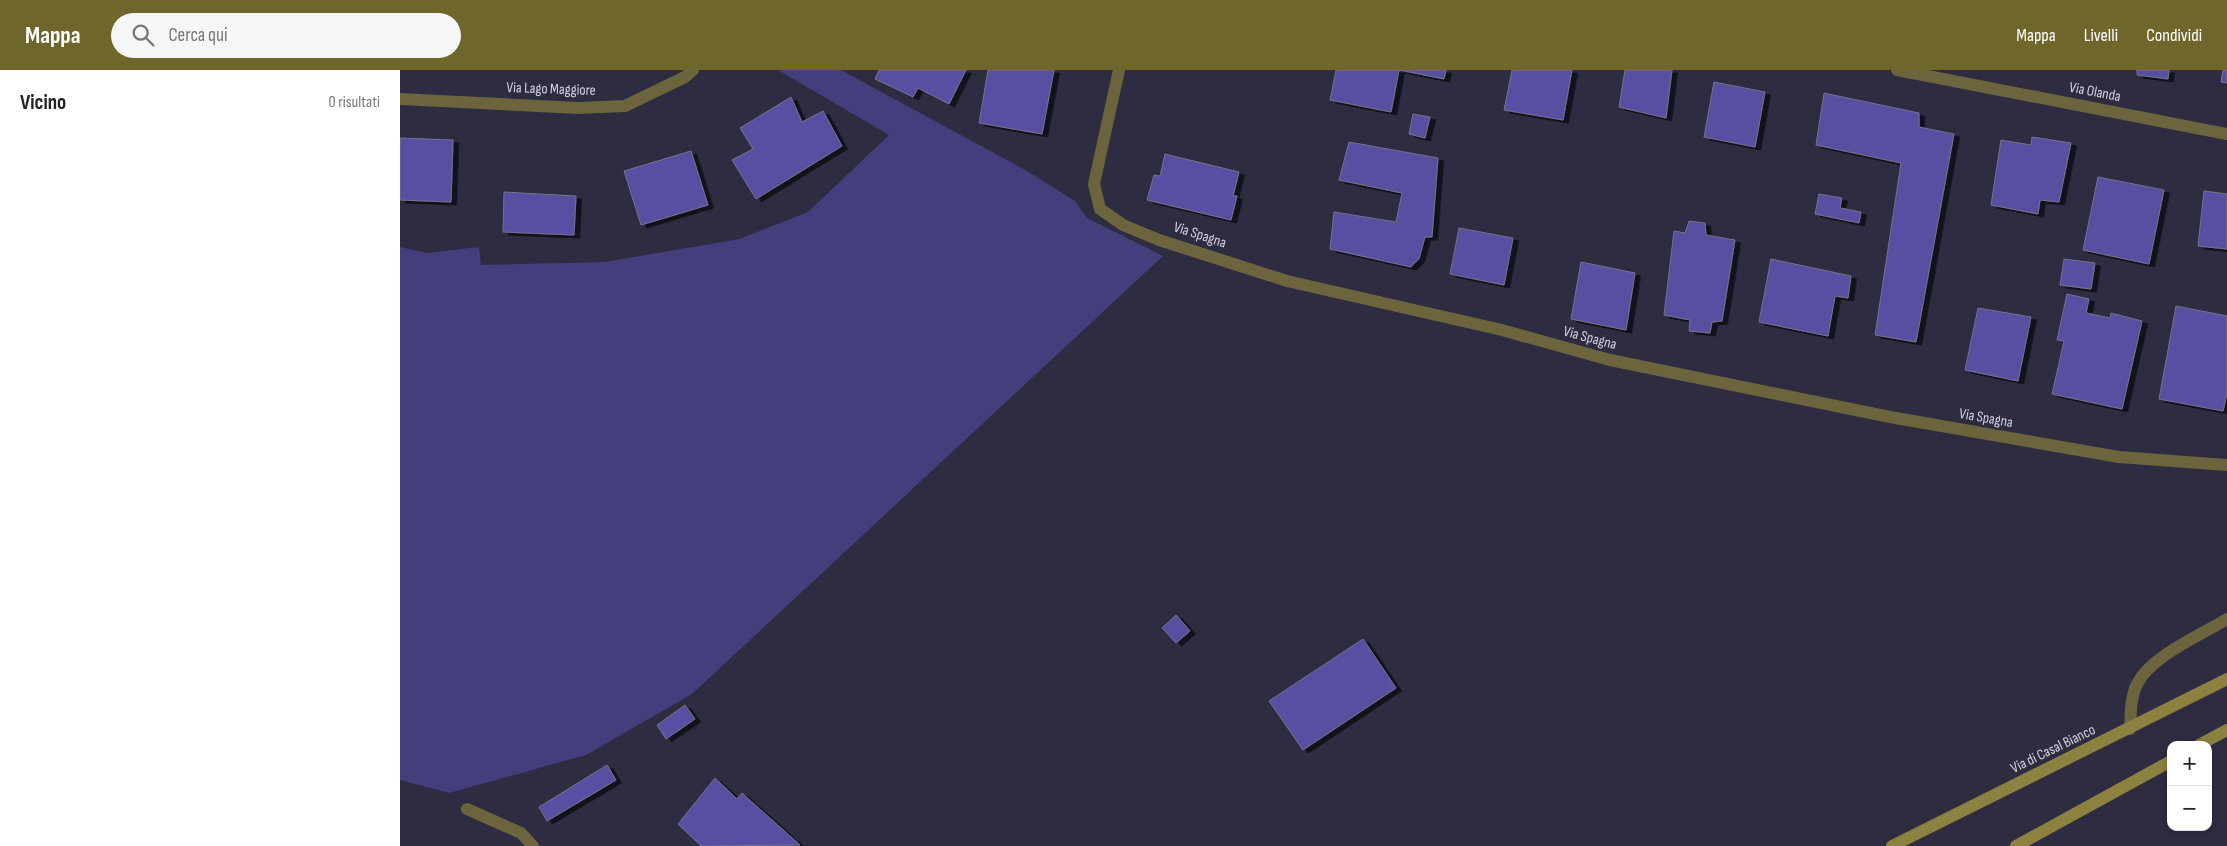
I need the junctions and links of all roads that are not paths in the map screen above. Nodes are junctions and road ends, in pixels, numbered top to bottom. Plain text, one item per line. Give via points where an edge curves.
1 (693, 70) edge
2 (1119, 70) edge
3 (1897, 70) edge
4 (400, 98) edge
5 (2227, 134) edge
6 (2227, 465) edge
7 (2227, 619) edge
8 (2227, 679) edge
9 (2130, 729) junction
10 (2227, 730) edge
11 (2206, 741) edge
12 (2167, 762) edge
13 (467, 809) dead end
14 (533, 846) edge
15 (1892, 846) edge
16 (2016, 846) edge

1 - 4 street, Via Lago Maggiore via 625,106 578,108
2 - 6 street, Via Spagna via 1094,184 1100,209 1123,225 1159,240 1287,281 1502,330 1610,360 1890,417 2119,458
3 - 5 street, Via Olanda
7 - 9 street via 2167,654 2141,677 2133,695
8 - 9 main road, Via di Casal Bianco
9 - 15 main road, Via di Casal Bianco
10 - 11 main road
12 - 16 main road
13 - 14 street via 521,833

